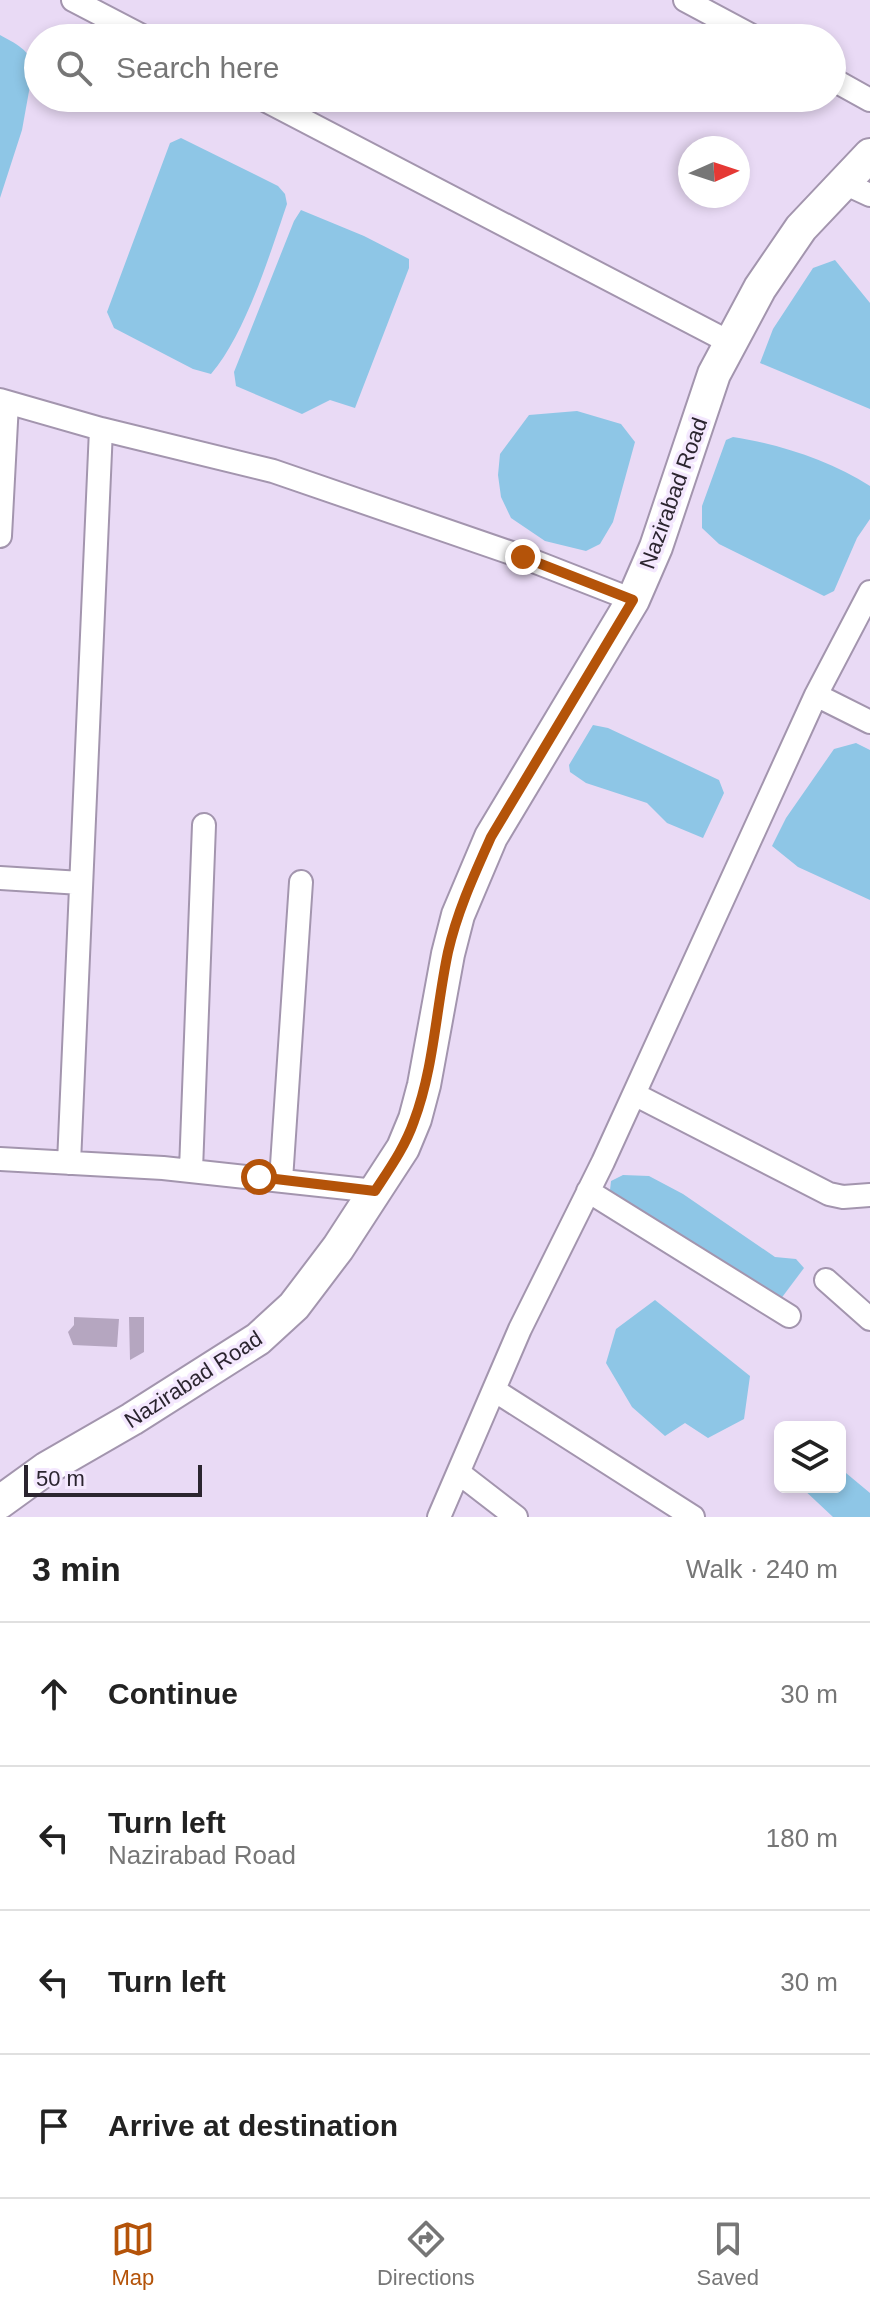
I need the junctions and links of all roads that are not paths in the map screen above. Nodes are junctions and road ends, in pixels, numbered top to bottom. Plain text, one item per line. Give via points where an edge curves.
1 (73, 0) edge
2 (685, 0) edge
3 (119, 24) edge
4 (730, 24) edge
5 (846, 87) edge
6 (870, 100) edge
7 (288, 112) edge
8 (870, 155) edge
9 (857, 189) edge
10 (731, 343) junction
11 (4, 402) edge
12 (101, 429) junction
13 (0, 536) edge
14 (870, 592) edge
15 (633, 600) junction
16 (816, 695) junction
17 (870, 722) edge
18 (204, 825) dead end
19 (0, 878) edge
20 (301, 882) dead end
21 (81, 883) junction
22 (634, 1094) junction
23 (0, 1159) edge
24 (69, 1163) junction
25 (191, 1170) junction
26 (281, 1180) junction
27 (375, 1191) junction
28 (588, 1191) junction
29 (870, 1195) edge
30 (826, 1280) dead end
31 (789, 1316) dead end
32 (870, 1319) edge
33 (494, 1390) junction
34 (459, 1473) junction
35 (0, 1502) edge
36 (439, 1517) edge
37 (516, 1517) edge
38 (693, 1517) edge

1 - 3 street
2 - 4 street
5 - 6 street
7 - 10 street
8 - 9 main road, Nazirabad Road
9 - 10 main road, Nazirabad Road via 801,228
10 - 15 main road, Nazirabad Road via 714,374
11 - 12 street
11 - 13 street
12 - 15 street via 273,471
12 - 21 street
14 - 16 street
15 - 27 main road, Nazirabad Road via 491,837 472,878 448,954 415,1119
16 - 17 street
16 - 22 street
18 - 25 street
19 - 21 street
20 - 26 street
21 - 24 street
22 - 28 street
22 - 29 street via 829,1194
23 - 24 street
24 - 25 street
25 - 26 street
26 - 27 street
27 - 35 main road, Nazirabad Road via 294,1306 258,1339
28 - 31 street
28 - 33 street
30 - 32 street
33 - 34 street
33 - 38 street
34 - 36 street
34 - 37 street

